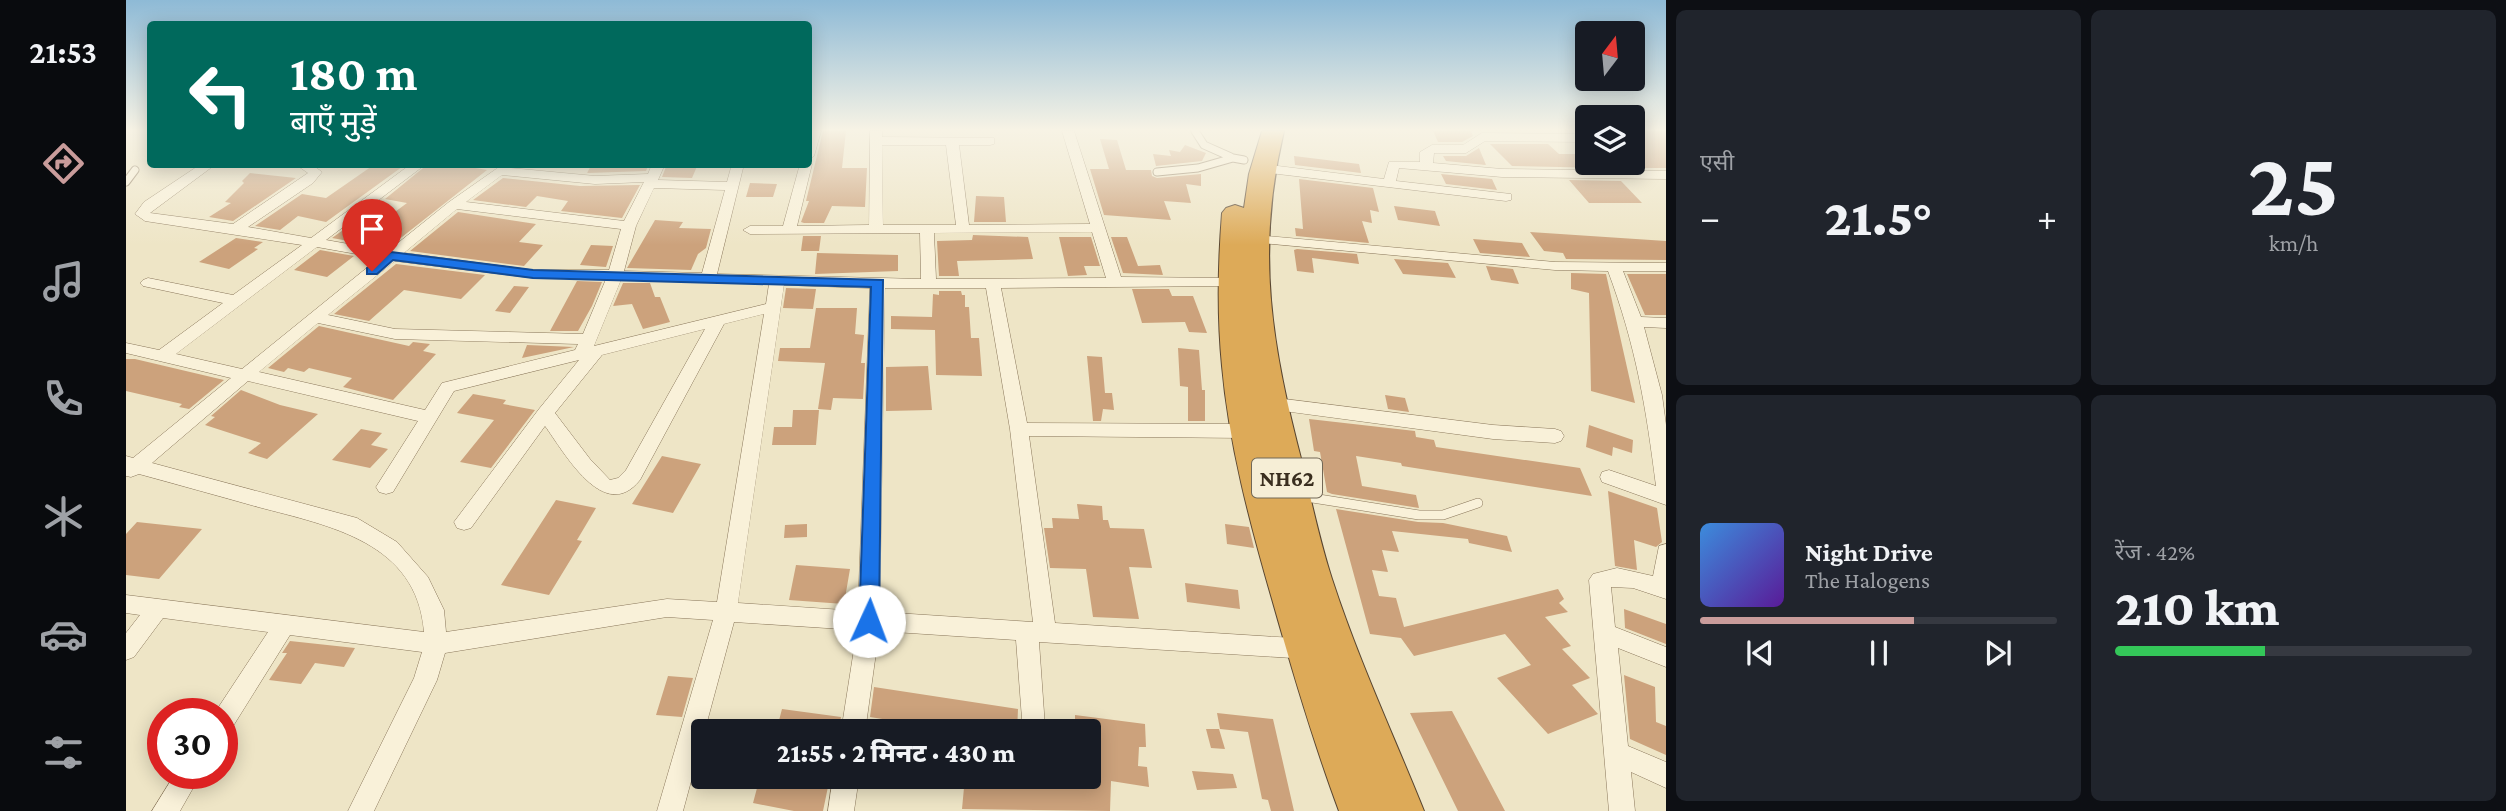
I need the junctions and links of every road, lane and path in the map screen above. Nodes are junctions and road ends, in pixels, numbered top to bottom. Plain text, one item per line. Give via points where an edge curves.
1 (203, 169) edge
2 (310, 169) edge
3 (414, 169) edge
4 (657, 169) edge
5 (737, 169) edge
6 (805, 169) edge
7 (876, 169) edge
8 (955, 169) edge
9 (1079, 169) edge
10 (1183, 169) edge
11 (1244, 169) edge
12 (1251, 169) edge
13 (1318, 169) edge
14 (1390, 169) edge
15 (1458, 169) edge
16 (135, 170) dead end
17 (1157, 172) dead end
18 (1666, 175) edge
19 (651, 181) junction
20 (126, 182) edge
21 (1389, 184) junction
22 (733, 186) junction
23 (1506, 197) dead end
24 (454, 205) junction
25 (629, 226) junction
26 (1096, 228) junction
27 (236, 229) junction
28 (876, 229) junction
29 (927, 229) junction
30 (963, 229) junction
31 (750, 230) dead end
32 (789, 230) junction
33 (1255, 239) junction
34 (313, 242) junction
35 (391, 256) junction
36 (1614, 267) junction
37 (1666, 267) edge
38 (615, 275) junction
39 (708, 278) junction
40 (777, 281) junction
41 (1231, 281) junction
42 (148, 283) dead end
43 (878, 283) junction
44 (1115, 283) junction
45 (929, 284) junction
46 (993, 284) junction
47 (237, 301) junction
48 (773, 307) junction
49 (316, 318) junction
50 (718, 320) junction
51 (1635, 322) junction
52 (1666, 323) edge
53 (126, 348) edge
54 (589, 348) junction
55 (162, 356) junction
56 (245, 375) junction
57 (1659, 396) edge
58 (1269, 403) junction
59 (545, 413) junction
60 (429, 417) junction
61 (1019, 429) junction
62 (1247, 431) junction
63 (1555, 436) dead end
64 (1663, 453) edge
65 (129, 468) edge
66 (1609, 477) dead end
67 (386, 487) dead end
68 (1666, 492) edge
69 (1292, 495) junction
70 (1666, 497) edge
71 (1478, 503) dead end
72 (464, 522) dead end
73 (1666, 552) edge
74 (1664, 589) edge
75 (126, 604) edge
76 (159, 607) junction
77 (726, 612) junction
78 (869, 621) junction
79 (285, 624) junction
80 (1036, 631) junction
81 (1605, 633) junction
82 (436, 645) junction
83 (1308, 649) junction
84 (126, 650) edge
85 (1666, 656) edge
86 (238, 698) edge
87 (855, 719) edge
88 (1033, 719) edge
89 (1618, 754) junction
90 (1666, 775) edge
91 (179, 789) edge
92 (844, 789) edge
93 (165, 811) edge
94 (361, 811) edge
95 (670, 811) edge
96 (841, 811) edge
97 (1363, 811) edge
98 (1400, 811) edge
99 (1622, 811) edge

1 - 27 street via 142,214
2 - 27 street via 316,172 309,180
3 - 34 street
4 - 19 street
5 - 22 street
6 - 32 street
7 - 28 street
8 - 30 street
9 - 26 street
10 - 17 lane
11 - 41 highway, NH62 via 1237,191
12 - 33 highway, NH62 via 1256,198
13 - 21 street
14 - 21 street
15 - 18 street
16 - 20 lane
19 - 22 street
19 - 24 street via 499,171
19 - 25 street
21 - 23 street
22 - 39 street
24 - 25 street
24 - 35 street
25 - 38 street
26 - 30 street
26 - 44 street
27 - 34 street
28 - 29 street
28 - 32 street
29 - 30 street
29 - 45 street
31 - 32 street
33 - 36 street via 1555,266
33 - 58 highway, NH62 via 1256,318
34 - 35 street
34 - 47 street
35 - 38 street via 533,274
35 - 49 street
36 - 37 street
36 - 51 street
38 - 39 street
38 - 54 street
39 - 40 street
40 - 43 street
40 - 48 street
41 - 44 street
41 - 62 highway, NH62 via 1235,361
42 - 47 street
43 - 45 street
43 - 78 street
44 - 46 street
45 - 46 street
46 - 61 street
47 - 55 street
48 - 50 street
48 - 77 street
49 - 54 street via 395,334
49 - 56 street
50 - 54 street
50 - 59 street via 624,485 599,482
51 - 52 street
51 - 57 street
53 - 55 street
54 - 59 street
54 - 60 street via 449,387
55 - 56 street
56 - 60 street
56 - 65 street
57 - 64 street
58 - 63 street
58 - 69 highway, NH62
59 - 72 street
60 - 67 street
61 - 62 street
61 - 80 street
62 - 83 highway, NH62
64 - 68 street
65 - 82 street via 350,524 390,548 421,583 433,610
66 - 70 street
69 - 71 lane via 1419,514 1443,514
69 - 98 highway, NH62 via 1321,607
73 - 74 street
74 - 81 street via 1627,578 1600,579
75 - 76 street
76 - 79 street
76 - 84 street
77 - 78 street
77 - 82 street via 667,608
77 - 95 street
78 - 80 street
78 - 87 street
79 - 82 street
79 - 86 street
80 - 83 street
80 - 88 street
81 - 85 street
81 - 89 street
82 - 94 street via 425,680
83 - 97 highway, NH62
89 - 90 street
89 - 99 street
91 - 93 street
92 - 96 street

